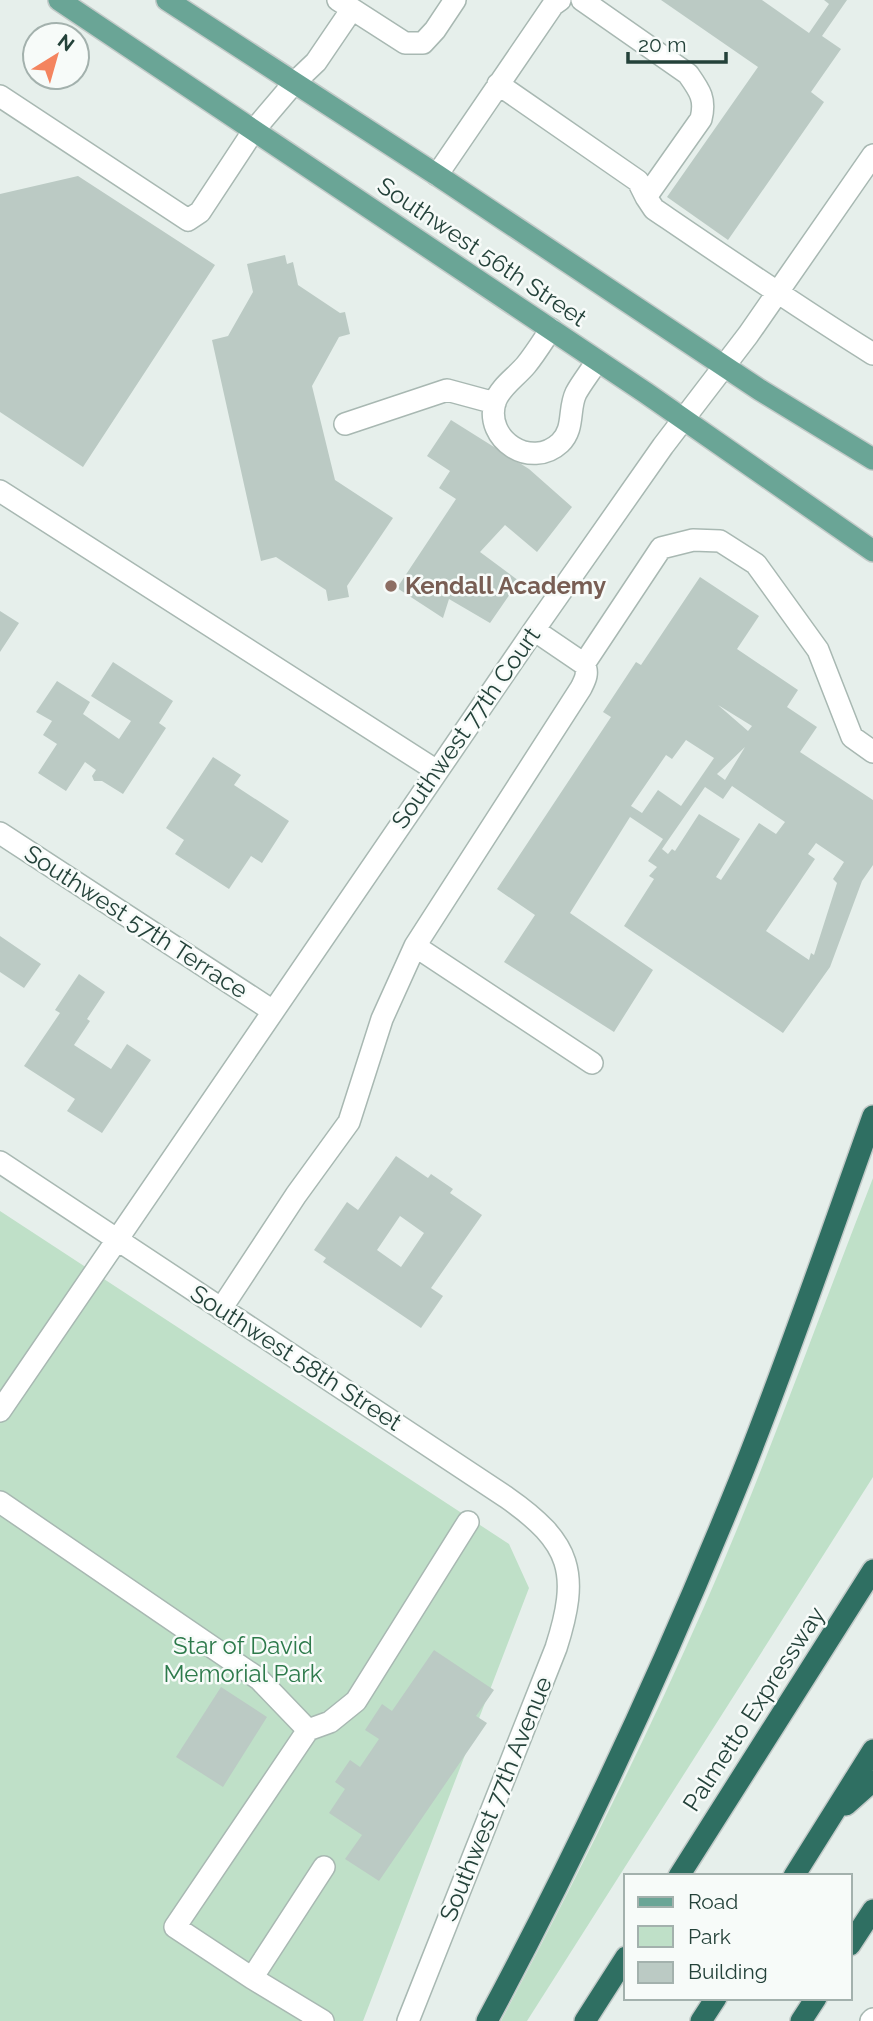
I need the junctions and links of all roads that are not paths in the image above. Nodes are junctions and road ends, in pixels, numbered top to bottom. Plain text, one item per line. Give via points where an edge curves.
1 (59, 0) edge
2 (167, 0) edge
3 (455, 0) edge
4 (561, 0) edge
5 (582, 0) edge
6 (345, 5) edge
7 (294, 83) junction
8 (498, 84) junction
9 (0, 96) edge
10 (254, 130) junction
11 (873, 155) edge
12 (437, 175) junction
13 (646, 197) junction
14 (777, 293) junction
15 (551, 329) junction
16 (873, 354) edge
17 (597, 361) junction
18 (724, 365) junction
19 (495, 403) junction
20 (683, 418) junction
21 (345, 425) dead end
22 (873, 459) edge
23 (0, 491) edge
24 (873, 551) edge
25 (534, 630) junction
26 (584, 664) junction
27 (873, 752) edge
28 (437, 771) junction
29 (0, 833) edge
30 (415, 946) junction
31 (273, 1011) junction
32 (592, 1063) dead end
33 (873, 1116) edge
34 (0, 1162) edge
35 (118, 1239) junction
36 (221, 1309) junction
37 (0, 1411) edge
38 (0, 1502) edge
39 (468, 1522) dead end
40 (873, 1570) edge
41 (569, 1574) joint
42 (308, 1730) junction
43 (873, 1750) edge
44 (873, 1781) edge
45 (829, 1821) junction
46 (324, 1867) dead end
47 (679, 1874) edge
48 (795, 1874) edge
49 (873, 1910) edge
50 (852, 1942) edge
51 (624, 1960) edge
52 (252, 1978) junction
53 (715, 2000) edge
54 (815, 2000) edge
55 (323, 2021) edge
56 (408, 2021) edge
57 (487, 2021) edge
58 (585, 2021) edge
59 (702, 2021) edge
60 (802, 2021) edge

1 - 10 main road, Southwest 56th Street
2 - 7 main road, Southwest 56th Street
3 - 6 street via 423,43 405,43
4 - 8 street
5 - 13 street via 688,74 705,105 701,119
6 - 7 street via 316,62
7 - 10 street
7 - 12 main road, Southwest 56th Street
8 - 12 street
8 - 13 street via 638,181
9 - 10 street via 188,220 200,212
10 - 15 main road, Southwest 56th Street
11 - 14 street, Southwest 77th Court
12 - 18 main road, Southwest 56th Street
13 - 14 street via 654,209
14 - 16 street
14 - 18 street, Southwest 77th Court
15 - 17 main road, Southwest 56th Street
15 - 19 street
17 - 19 street via 575,395 568,432 548,450 535,454 511,447 496,428
17 - 20 main road, Southwest 56th Street
18 - 20 street, Southwest 77th Court
18 - 22 main road, Southwest 56th Street
19 - 21 street via 447,390
20 - 24 main road, Southwest 56th Street
20 - 25 street, Southwest 77th Court
23 - 28 street
25 - 26 street
25 - 28 street, Southwest 77th Court
26 - 27 street via 661,548 693,540 720,541 756,564 818,650 852,737
26 - 30 street via 586,678 581,688
28 - 31 street, Southwest 77th Court
29 - 31 street, Southwest 57th Terrace
30 - 32 street
30 - 36 street via 382,1019 349,1122
31 - 35 street, Southwest 77th Court
33 - 57 highway via 788,1355 691,1595 581,1835
34 - 35 street, Southwest 58th Street
35 - 36 street, Southwest 58th Street
35 - 37 street, Southwest 77th Court
36 - 41 street, Southwest 58th Street via 523,1508 554,1539
38 - 42 street via 259,1679
39 - 42 street via 356,1701 330,1722
40 - 47 highway, Palmetto Expressway
41 - 56 street, Southwest 77th Avenue via 567,1609 556,1648
42 - 52 street via 175,1927
43 - 45 highway
44 - 45 highway
45 - 48 highway
46 - 52 street
49 - 50 highway
51 - 58 highway
52 - 55 street
53 - 59 highway
54 - 60 highway

